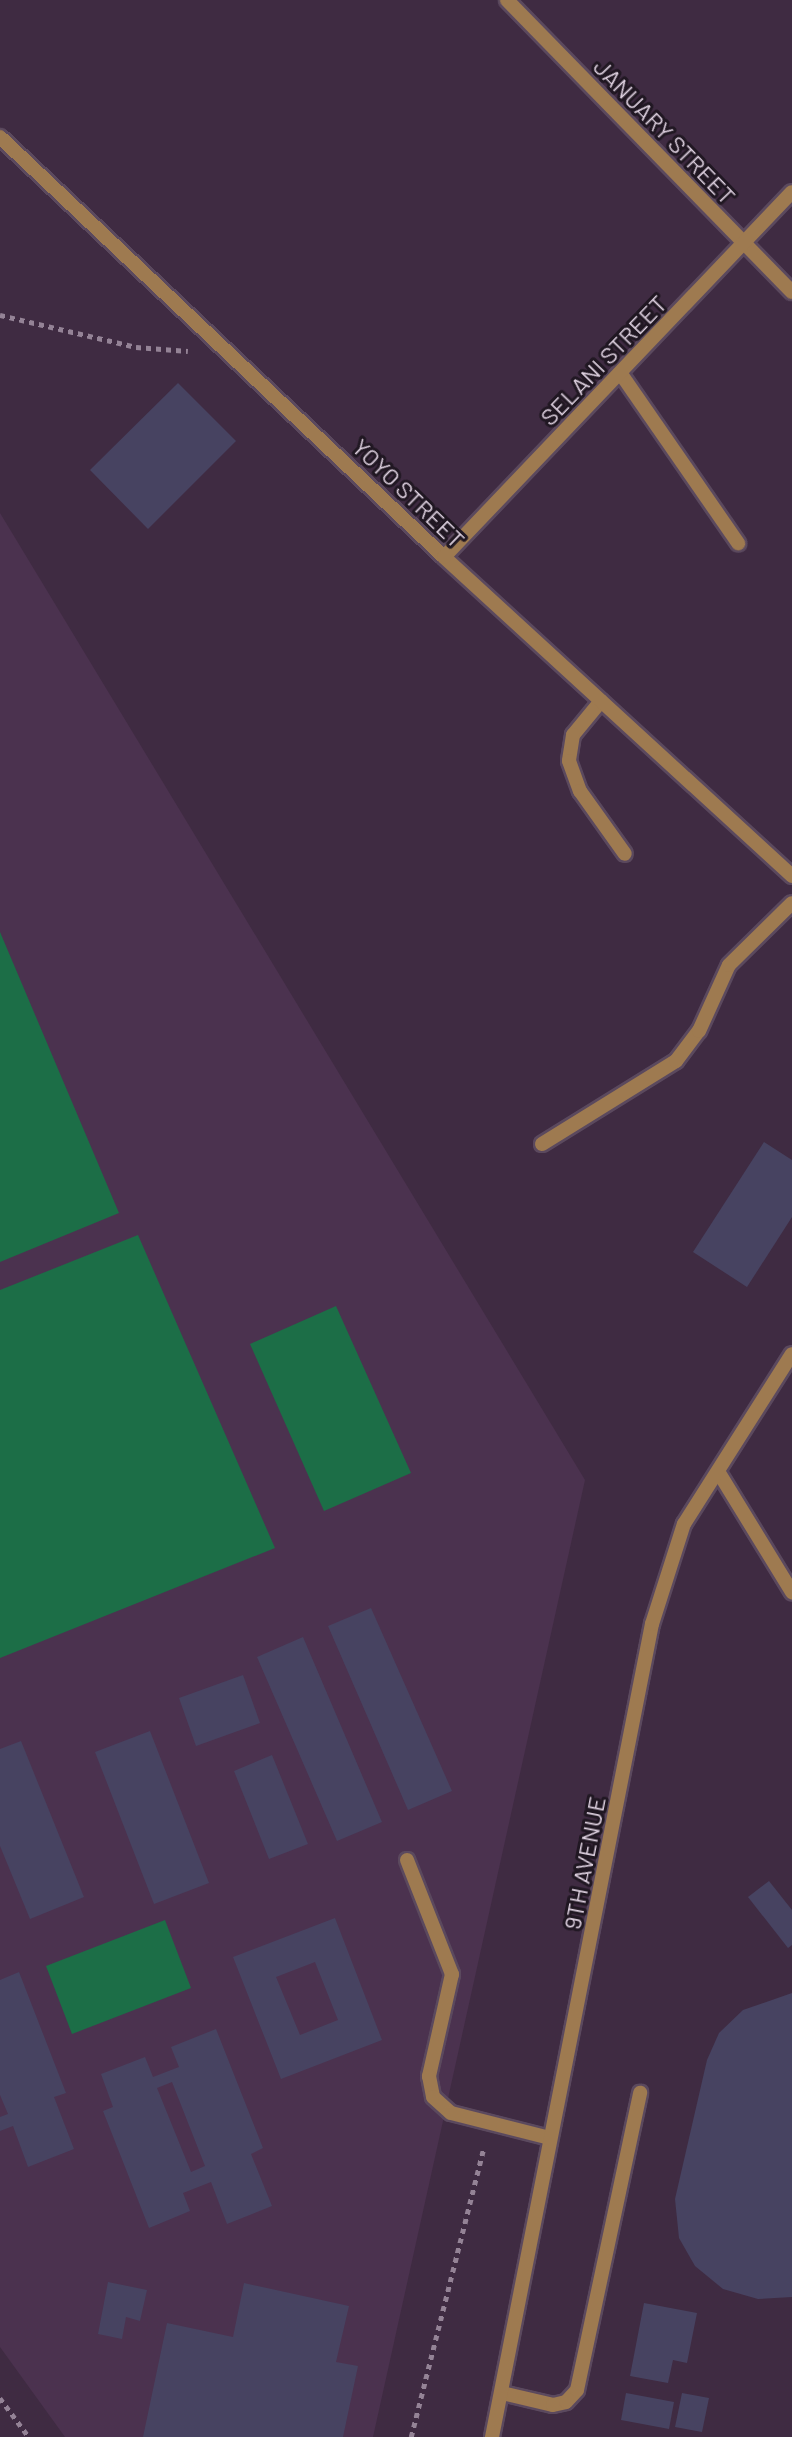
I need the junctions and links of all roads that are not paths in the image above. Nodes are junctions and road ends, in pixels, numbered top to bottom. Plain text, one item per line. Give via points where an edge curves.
1 (506, 0) edge
2 (0, 137) edge
3 (792, 192) edge
4 (744, 246) junction
5 (792, 292) edge
6 (621, 374) junction
7 (738, 543) dead end
8 (444, 557) junction
9 (601, 701) junction
10 (625, 854) dead end
11 (792, 876) edge
12 (792, 903) edge
13 (542, 1144) dead end
14 (792, 1353) edge
15 (719, 1473) junction
16 (792, 1592) edge
17 (407, 1860) dead end
18 (640, 2093) dead end
19 (550, 2138) junction
20 (502, 2393) junction
21 (498, 2412) junction
22 (485, 2437) edge
23 (492, 2437) edge

1 - 4 street, JANUARY STREET
2 - 8 street, YOYO STREET
3 - 4 street, SELANI STREET
4 - 5 street, JANUARY STREET
4 - 6 street, SELANI STREET
6 - 7 street
6 - 8 street, SELANI STREET
8 - 9 street, YOYO STREET
9 - 10 street via 573,734 569,761 580,791
9 - 11 street, YOYO STREET
12 - 13 street via 729,965 699,1031 676,1061
14 - 15 street, 9TH AVENUE
15 - 16 street
15 - 19 street, 9TH AVENUE via 684,1524 652,1624
17 - 19 street via 452,1974 429,2076 433,2097 451,2113
18 - 20 street via 577,2390 566,2402 553,2405
19 - 20 street, 9TH AVENUE
20 - 21 street, 9TH AVENUE
21 - 22 street, 9TH AVENUE
21 - 23 street, 9TH AVENUE

